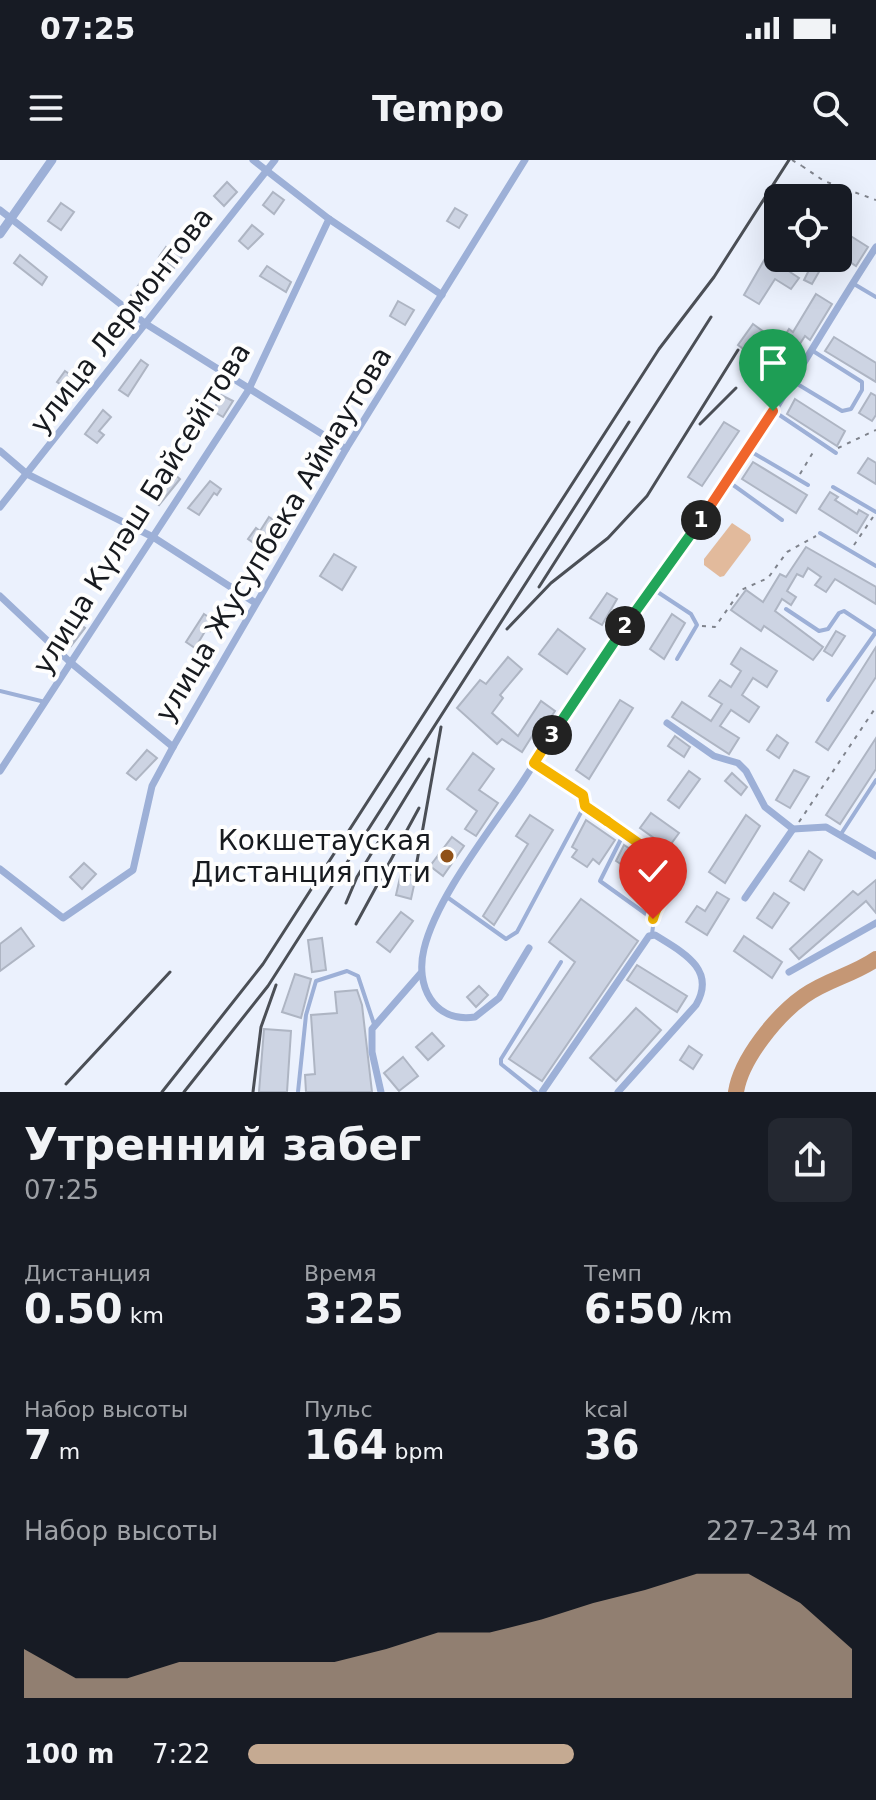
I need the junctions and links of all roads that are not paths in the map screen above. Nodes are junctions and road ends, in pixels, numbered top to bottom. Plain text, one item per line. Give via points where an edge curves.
1 (52, 160) edge
2 (253, 160) edge
3 (275, 160) edge
4 (525, 160) edge
5 (267, 171) junction
6 (0, 210) edge
7 (12, 218) junction
8 (329, 219) junction
9 (0, 234) edge
10 (876, 247) edge
11 (852, 283) junction
12 (442, 295) junction
13 (876, 297) edge
14 (146, 324) junction
15 (811, 350) junction
16 (792, 381) junction
17 (248, 391) junction
18 (773, 411) junction
19 (346, 449) junction
20 (748, 450) junction
21 (0, 451) edge
22 (834, 452) road end
23 (27, 474) junction
24 (728, 481) junction
25 (808, 485) dead end
26 (833, 487) dead end
27 (0, 507) edge
28 (876, 512) edge
29 (782, 520) dead end
30 (820, 533) road end
31 (153, 537) junction
32 (876, 566) edge
33 (652, 589) junction
34 (0, 596) edge
35 (254, 602) junction
36 (786, 609) dead end
37 (876, 632) edge
38 (677, 659) dead end
39 (70, 662) junction
40 (0, 691) edge
41 (828, 700) dead end
42 (45, 702) junction
43 (667, 723) dead end
44 (173, 747) junction
45 (534, 763) junction
46 (0, 771) edge
47 (876, 780) edge
48 (585, 806) junction
49 (793, 829) junction
50 (624, 833) junction
51 (841, 834) junction
52 (876, 856) edge
53 (0, 869) edge
54 (447, 897) junction
55 (745, 898) dead end
56 (653, 919) junction
57 (876, 923) edge
58 (652, 934) junction
59 (529, 948) dead end
60 (561, 962) dead end
61 (789, 972) dead end
62 (420, 974) junction
63 (375, 1025) junction
64 (298, 1092) edge
65 (381, 1092) edge
66 (539, 1092) edge
67 (618, 1092) edge

1 - 7 street
2 - 5 street
3 - 5 street, улица Лермонтова
4 - 12 street, улица Жусупбека Аймаутова
5 - 8 street
5 - 14 street, улица Лермонтова
6 - 7 street
7 - 9 street
7 - 14 street
8 - 12 street
8 - 17 street, улица Күләш Байсейітова
10 - 11 street
11 - 13 lane
11 - 15 street
12 - 19 street, улица Жусупбека Аймаутова
14 - 17 street
14 - 23 street, улица Лермонтова
15 - 16 street
15 - 16 lane via 862,382 851,409 842,411
16 - 18 street
17 - 19 street
17 - 31 street, улица Күләш Байсейітова
18 - 20 street
18 - 22 lane
19 - 35 street, улица Жусупбека Аймаутова
20 - 24 street
20 - 25 lane
21 - 23 street
23 - 27 street, улица Лермонтова
23 - 31 street
24 - 29 lane
24 - 33 street
26 - 28 lane
30 - 32 lane
31 - 35 street
31 - 39 street, улица Күләш Байсейітова
33 - 38 lane via 691,614 697,625
33 - 45 street
34 - 39 street
35 - 44 street, улица Жусупбека Аймаутова
36 - 37 lane via 819,631 828,629 844,611
37 - 41 lane
39 - 42 street, улица Күләш Байсейітова
39 - 44 street
40 - 42 lane
42 - 46 street, улица Күләш Байсейітова
43 - 49 street via 714,756 738,763 765,807
44 - 53 street, улица Жусупбека Аймаутова via 152,786 133,870 63,918
45 - 48 lane via 583,795
45 - 54 street
47 - 51 lane
48 - 50 lane
48 - 54 lane via 514,936 506,939
49 - 51 street via 822,827
49 - 55 street
50 - 56 lane via 671,866 672,879
50 - 56 lane via 600,881
51 - 52 street
54 - 62 street via 427,937
56 - 58 lane
57 - 61 street
58 - 66 street
58 - 67 street via 697,964 703,987 696,1005
59 - 62 street via 499,998 475,1017 461,1017 433,1002
60 - 66 lane via 501,1059
62 - 63 street
63 - 64 lane via 358,976 347,971 316,981 306,1015
63 - 65 street via 370,1043

